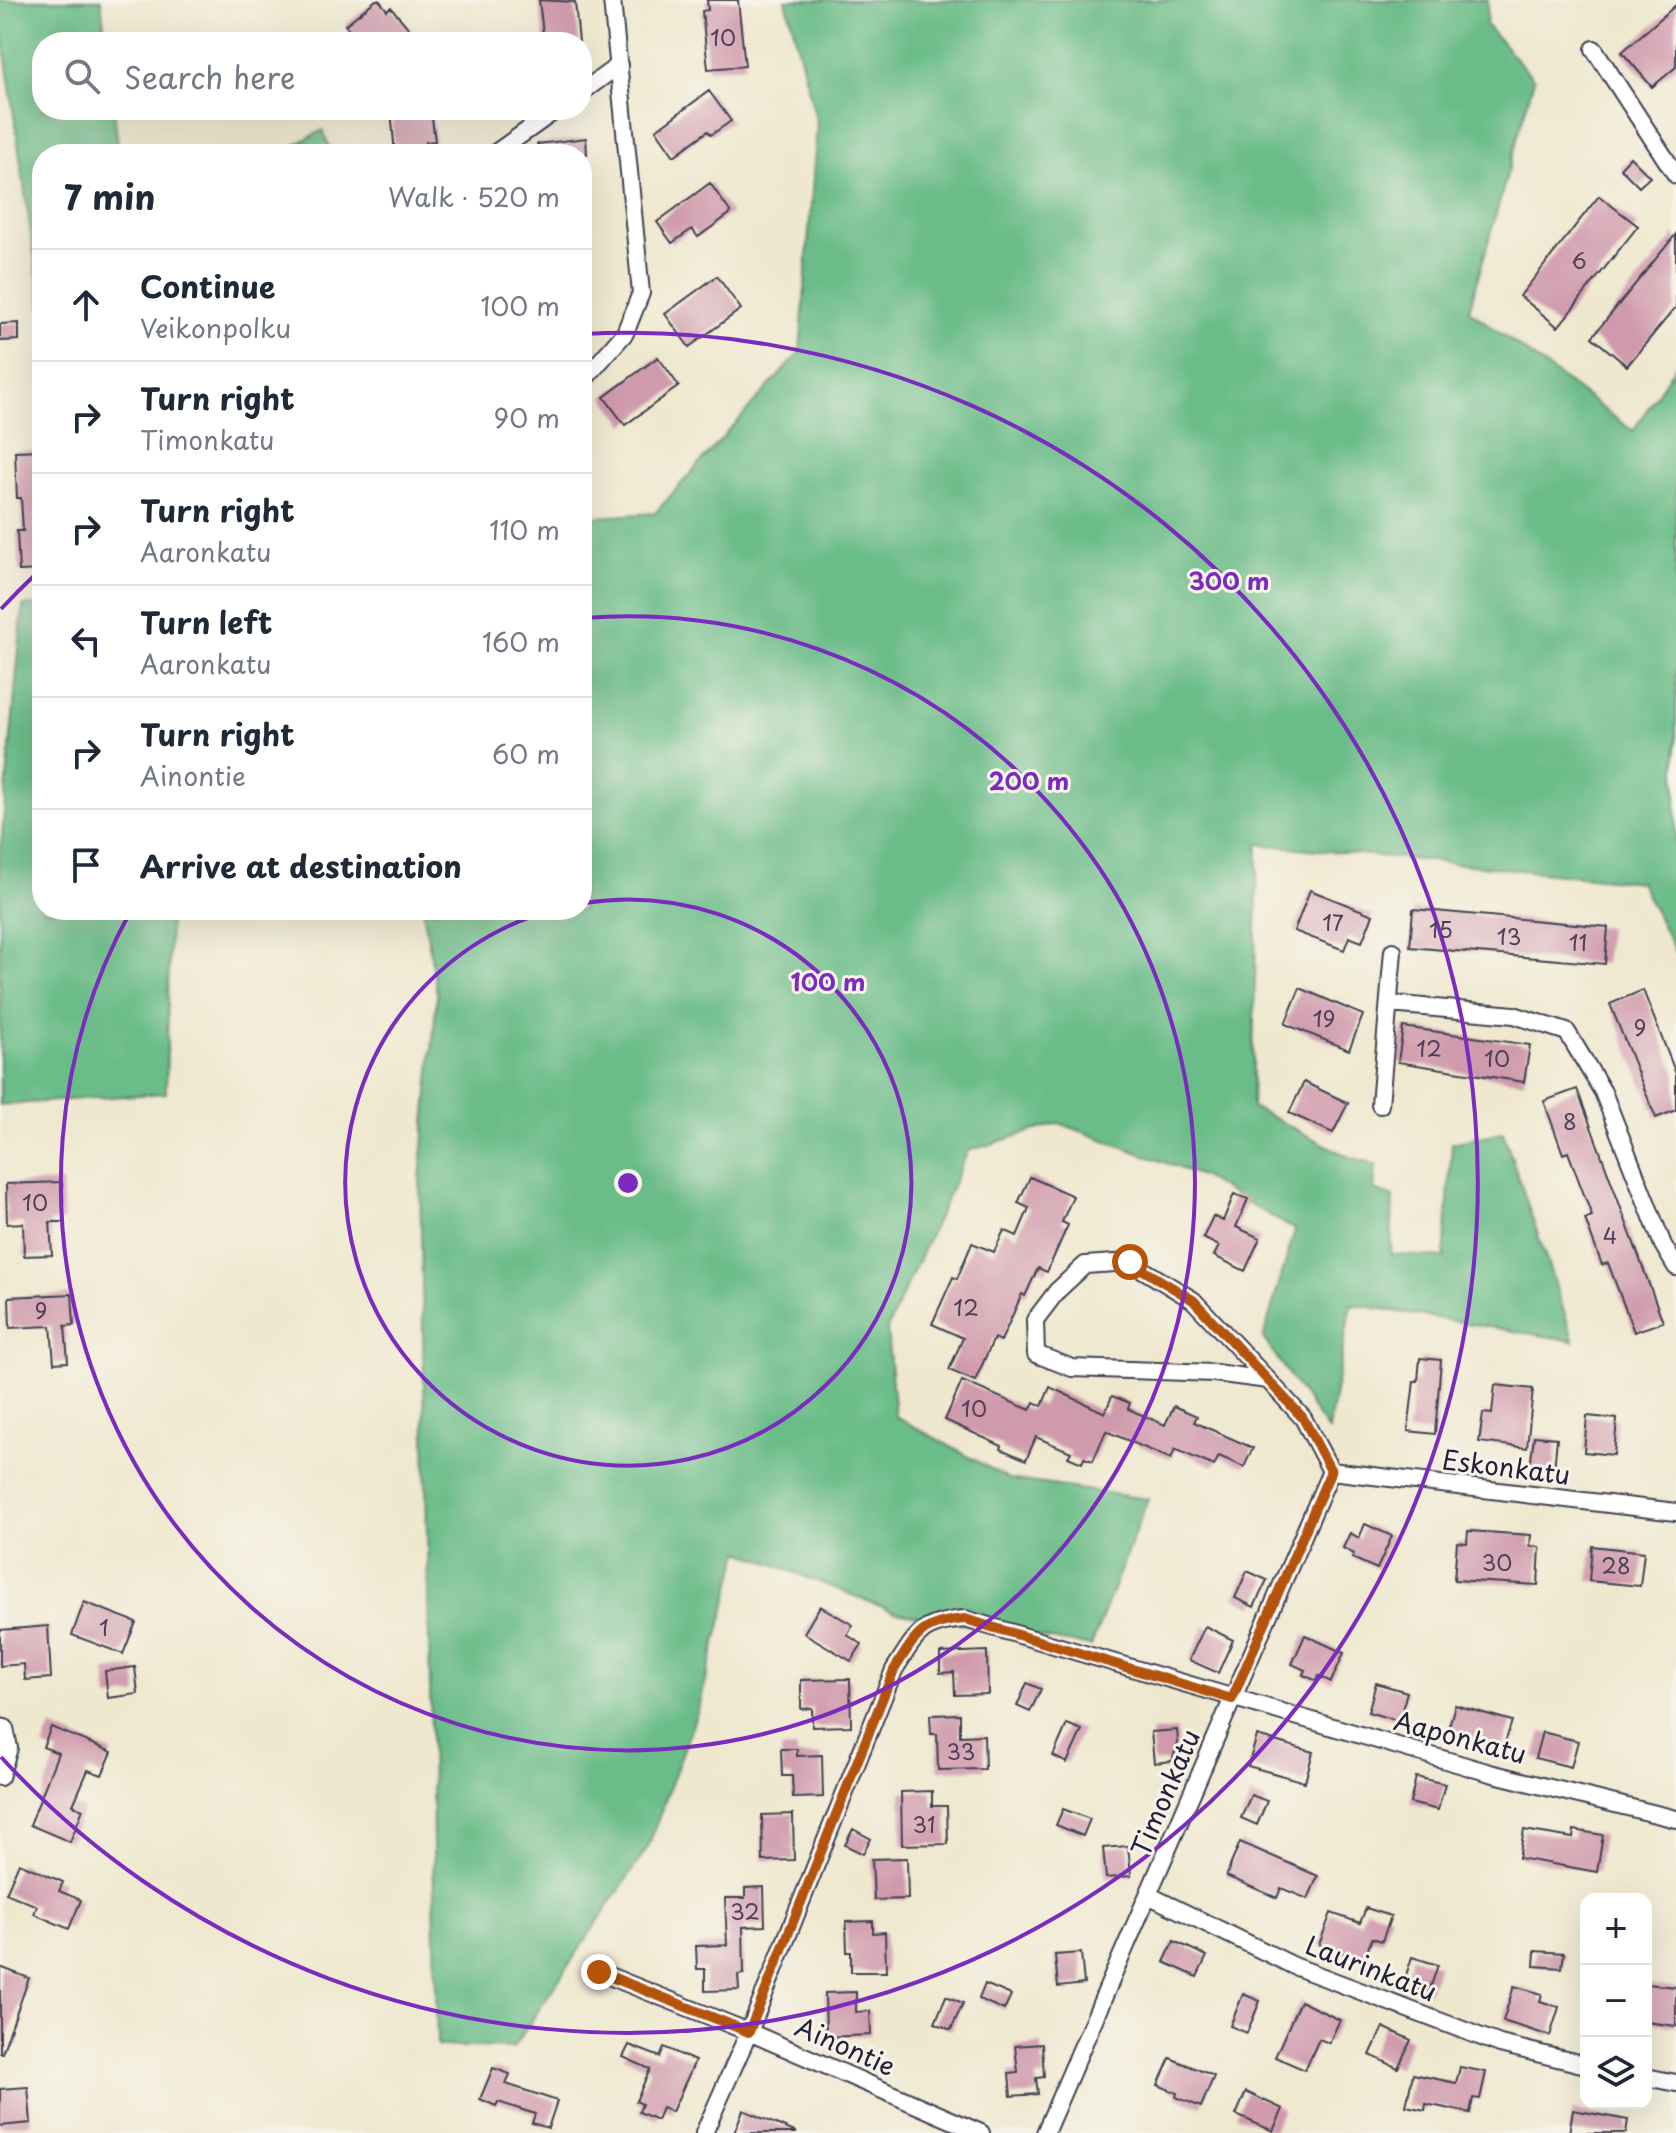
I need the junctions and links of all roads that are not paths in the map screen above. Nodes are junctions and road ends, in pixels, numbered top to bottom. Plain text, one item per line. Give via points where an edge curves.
1 (612, 0) edge
2 (1594, 49) dead end
3 (619, 65) junction
4 (592, 85) edge
5 (542, 120) edge
6 (508, 144) edge
7 (1676, 175) edge
8 (592, 371) edge
9 (1393, 951) dead end
10 (1390, 1004) junction
11 (1380, 1105) dead end
12 (1676, 1267) edge
13 (1268, 1380) junction
14 (1331, 1471) junction
15 (1676, 1512) edge
16 (1232, 1699) junction
17 (0, 1727) edge
18 (0, 1777) edge
19 (1676, 1819) edge
20 (1148, 1895) junction
21 (599, 1972) dead end
22 (749, 2032) junction
23 (1580, 2064) edge
24 (1652, 2078) edge
25 (1676, 2083) edge
26 (1050, 2131) edge
27 (704, 2133) edge
28 (981, 2133) edge

1 - 3 street
2 - 7 street
3 - 4 street
3 - 8 street via 641,293 625,333
5 - 6 street
9 - 10 street
10 - 11 street
10 - 12 street via 1514,1015 1567,1032 1603,1092
13 - 13 street via 1072,1368 1036,1354 1035,1320 1085,1265 1130,1262 1193,1300
13 - 14 street via 1303,1418
14 - 15 street, Eskonkatu
14 - 16 street, Timonkatu
16 - 19 street, Aaponkatu via 1490,1773
16 - 20 street, Timonkatu
16 - 22 street, Aaponkatu via 965,1619 925,1627 894,1670
17 - 18 street via 5,1728 9,1748
20 - 23 street, Laurinkatu via 1294,1966 1500,2044
20 - 26 street, Timonkatu
21 - 22 street, Ainontie
22 - 27 street, Aaponkatu
22 - 28 street, Ainontie
24 - 25 street

